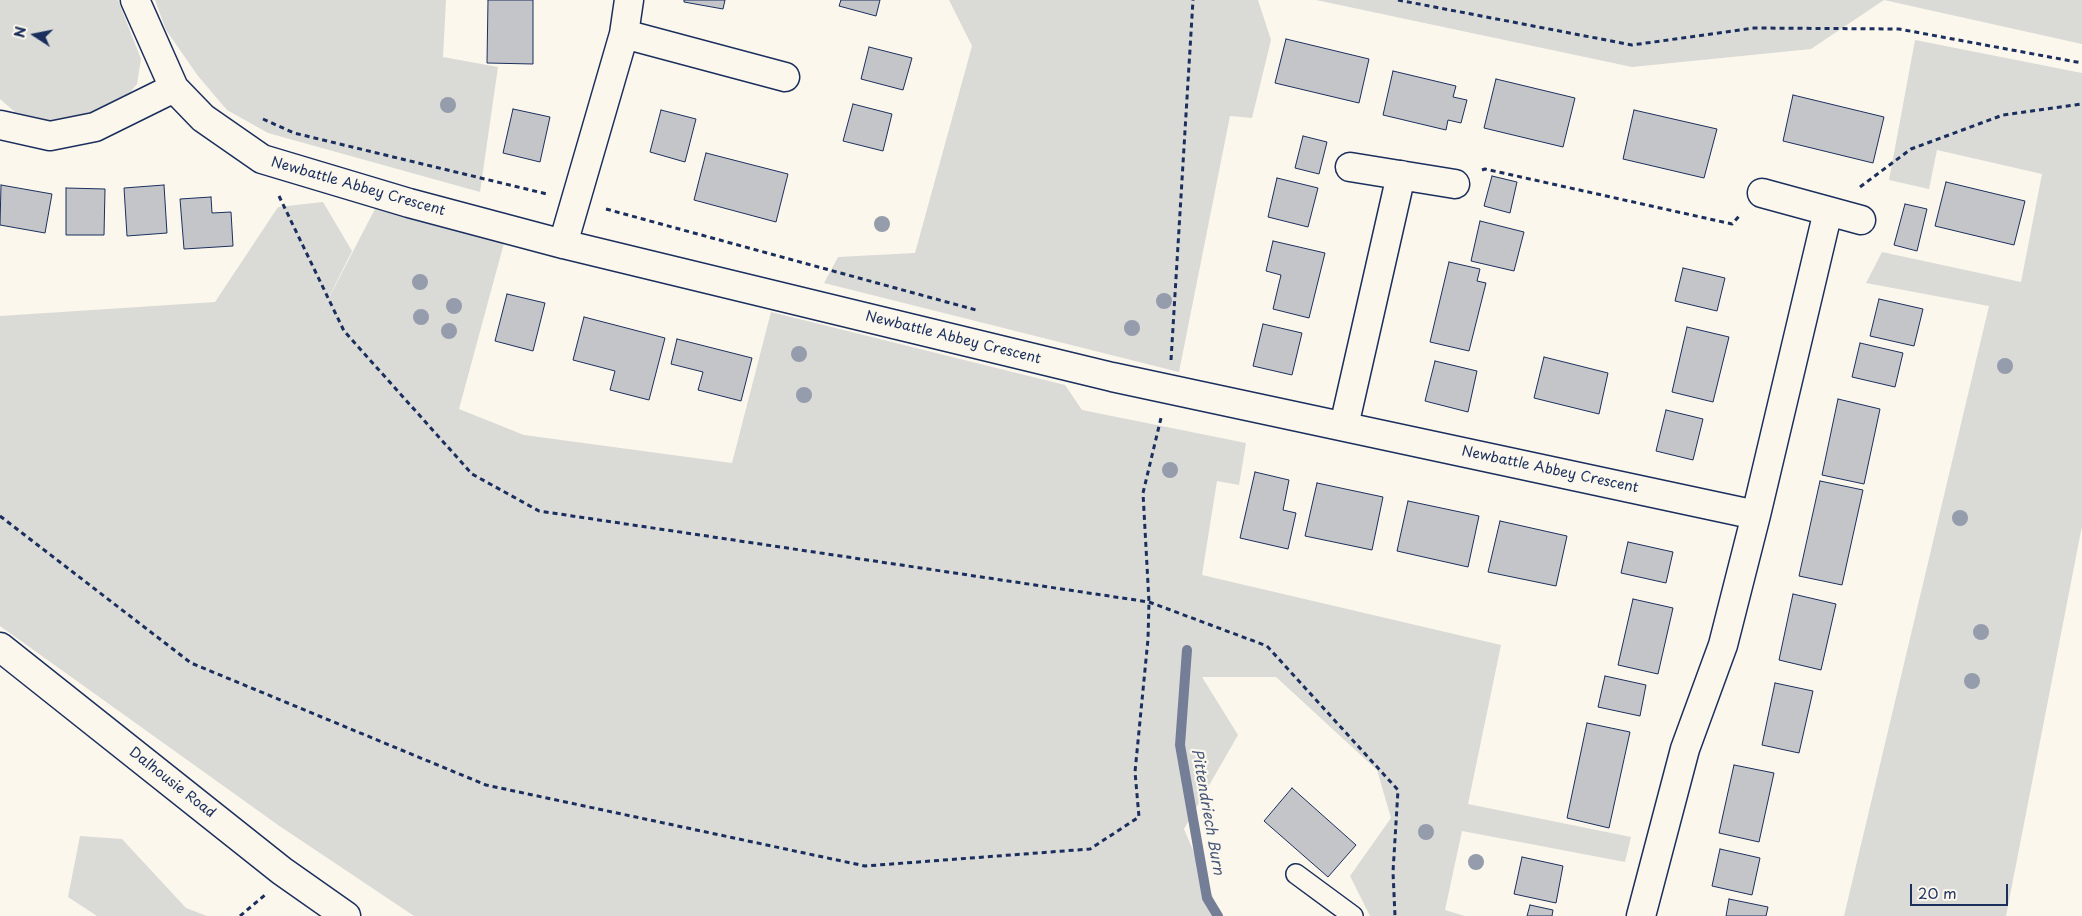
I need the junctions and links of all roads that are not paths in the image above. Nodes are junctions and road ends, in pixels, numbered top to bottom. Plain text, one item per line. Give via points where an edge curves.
1 (135, 0) edge
2 (629, 0) edge
3 (624, 34) junction
4 (784, 77) dead end
5 (174, 88) junction
6 (0, 125) edge
7 (1350, 167) dead end
8 (1401, 175) junction
9 (1455, 184) road end
10 (1762, 193) road end
11 (1828, 211) junction
12 (1861, 220) dead end
13 (563, 244) junction
14 (1344, 426) junction
15 (1756, 514) junction
16 (0, 647) edge
17 (1296, 874) dead end
18 (346, 916) edge
19 (1353, 916) edge
20 (1641, 916) edge

1 - 5 street, Newbattle Abbey Crescent
2 - 3 street
3 - 4 street
3 - 13 street
5 - 6 street via 95,127 50,136
5 - 13 street, Newbattle Abbey Crescent via 203,118 262,159 408,204
7 - 8 street
8 - 9 street
8 - 14 street
10 - 11 street
11 - 12 street
11 - 15 street
13 - 14 street, Newbattle Abbey Crescent via 1168,389
14 - 15 street, Newbattle Abbey Crescent
15 - 20 street via 1723,644 1685,748
16 - 18 street, Dalhousie Road via 282,870
17 - 19 lane

